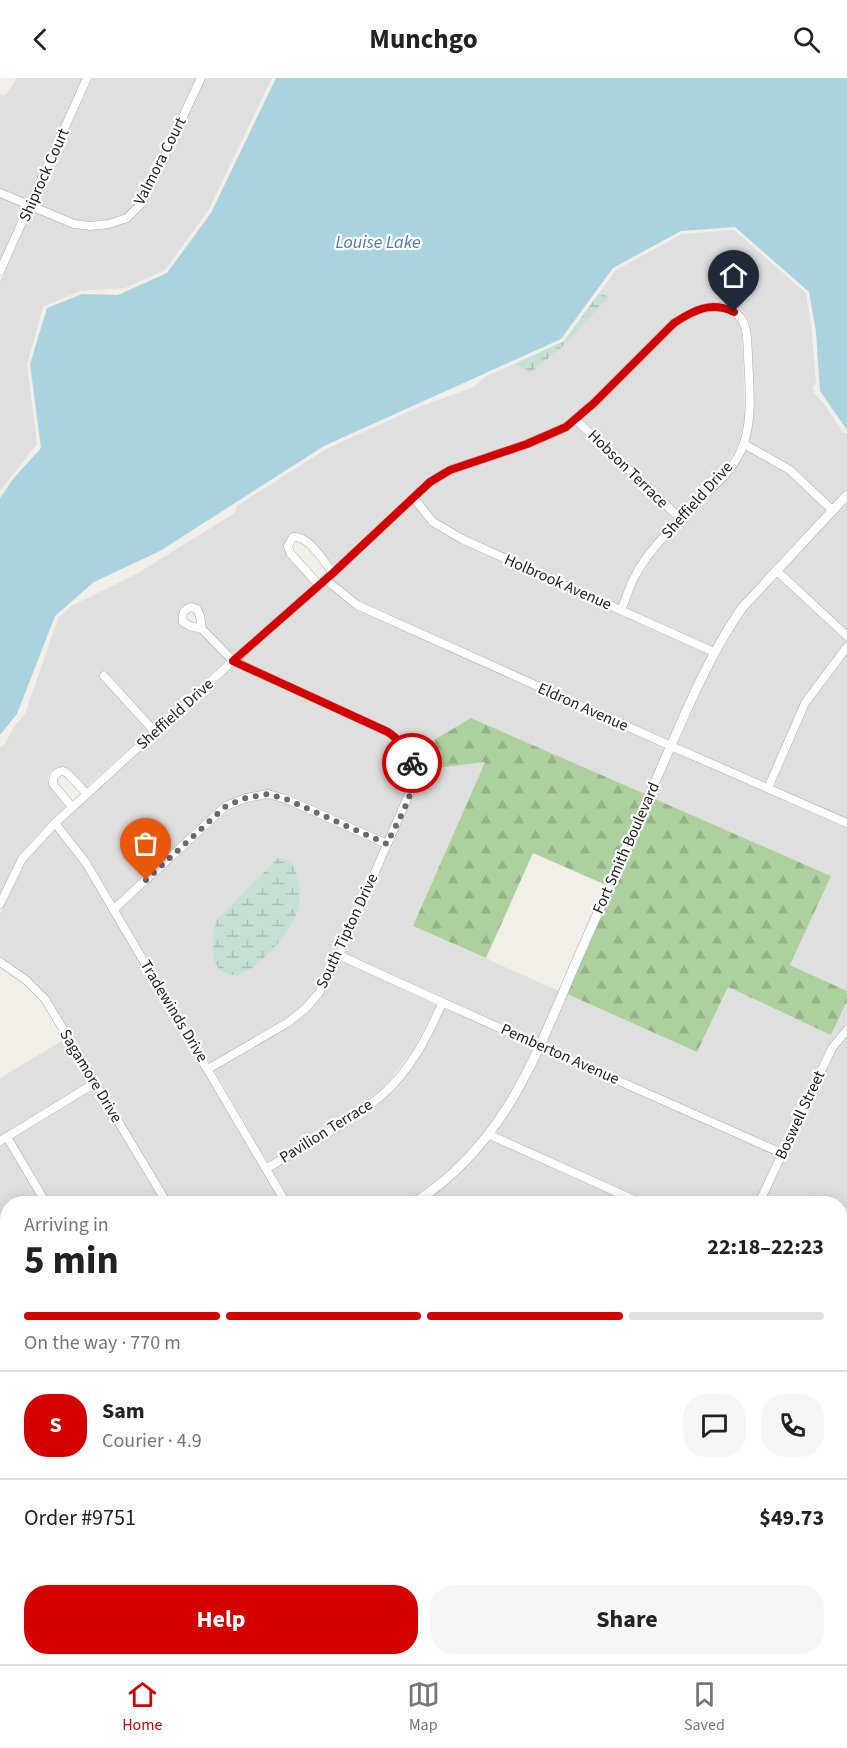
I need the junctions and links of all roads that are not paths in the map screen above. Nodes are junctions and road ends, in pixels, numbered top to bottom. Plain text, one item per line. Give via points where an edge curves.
1 (87, 78) edge
2 (201, 78) edge
3 (0, 193) edge
4 (30, 206) junction
5 (0, 271) edge
6 (576, 420) junction
7 (744, 444) junction
8 (847, 495) edge
9 (413, 497) junction
10 (832, 510) junction
11 (680, 518) junction
12 (777, 571) junction
13 (333, 573) junction
14 (322, 582) junction
15 (621, 610) junction
16 (202, 629) dead end
17 (847, 636) edge
18 (847, 647) edge
19 (714, 652) junction
20 (233, 661) junction
21 (104, 676) dead end
22 (155, 732) junction
23 (671, 746) junction
24 (768, 788) junction
25 (86, 793) junction
26 (72, 807) junction
27 (55, 823) junction
28 (847, 823) edge
29 (387, 844) junction
30 (0, 904) edge
31 (114, 909) junction
32 (339, 955) junction
33 (0, 962) edge
34 (442, 1003) junction
35 (847, 1030) edge
36 (540, 1045) junction
37 (208, 1069) junction
38 (95, 1083) junction
39 (490, 1135) junction
40 (3, 1139) edge
41 (781, 1154) junction
42 (266, 1169) junction
43 (41, 1196) edge
44 (163, 1196) edge
45 (282, 1196) edge
46 (429, 1196) edge
47 (625, 1196) edge
48 (762, 1196) edge

1 - 4 street, Shiprock Court
2 - 4 street, Valmora Court via 141,204 127,218 90,226 74,224
3 - 4 street, Valmora Court
4 - 5 street, Shiprock Court
6 - 7 street, Sheffield Drive via 674,323 714,306 734,312 743,320 747,332 750,398
6 - 9 street, Sheffield Drive via 527,444 450,470
6 - 11 street, Hobson Terrace
7 - 10 street via 790,470
7 - 11 street, Sheffield Drive via 728,471
8 - 10 street, Fort Smith Boulevard
9 - 13 street, Sheffield Drive
9 - 15 street, Holbrook Avenue via 433,522 462,539
10 - 12 street, Fort Smith Boulevard
11 - 15 street, Sheffield Drive via 635,576
12 - 17 street
12 - 19 street, Fort Smith Boulevard via 742,608
13 - 14 street, Sheffield Drive
13 - 14 street, Eldron Avenue via 307,542 293,537 288,546 290,553
14 - 20 street, Sheffield Drive
14 - 23 street, Eldron Avenue via 357,605
15 - 19 street, Holbrook Avenue
16 - 20 street
18 - 24 street via 805,703
19 - 23 street, Fort Smith Boulevard
20 - 22 street, Sheffield Drive
20 - 29 street, South Tipton Drive via 388,732 401,742 414,771 410,794
21 - 22 street
22 - 25 street, Sheffield Drive
23 - 24 street, Eldron Avenue
23 - 36 street, Fort Smith Boulevard
24 - 28 street, Eldron Avenue
25 - 26 street, Sheffield Drive
25 - 26 street via 67,773 56,773 52,784
26 - 27 street, Sheffield Drive
27 - 30 street, Sheffield Drive via 22,859
27 - 31 street, Tradewinds Drive
29 - 31 street via 286,799 268,794 246,798 226,806
29 - 32 street, South Tipton Drive
31 - 37 street, Tradewinds Drive
32 - 34 street, Pemberton Avenue
32 - 37 street, South Tipton Drive via 305,1010
33 - 38 street, Sagamore Drive via 45,999
34 - 36 street, Pemberton Avenue
34 - 42 street, Pavilion Terrace via 418,1052 384,1093 361,1112
35 - 41 street, Boswell Street via 832,1048
36 - 39 street, Fort Smith Boulevard
36 - 41 street, Pemberton Avenue
37 - 42 street, Tradewinds Drive
38 - 40 street
38 - 44 street, Sagamore Drive
39 - 46 street, Fort Smith Boulevard
39 - 47 street
40 - 43 street
41 - 48 street, Boswell Street
42 - 45 street, Tradewinds Drive

